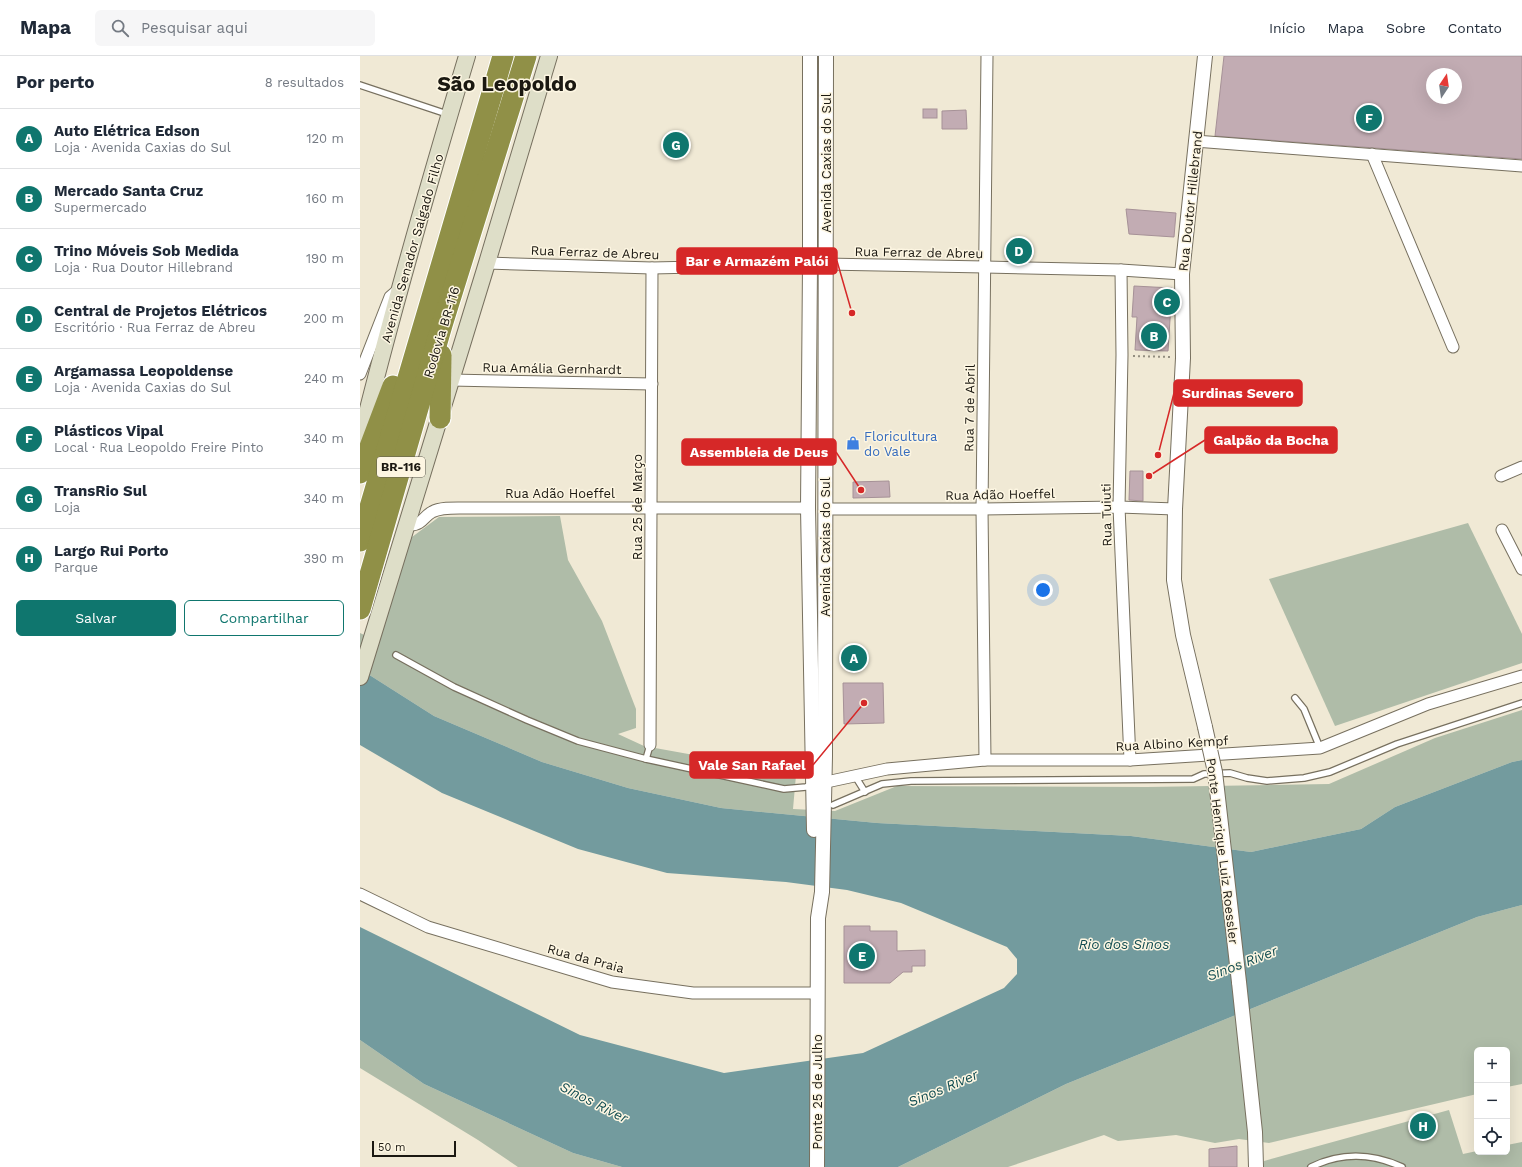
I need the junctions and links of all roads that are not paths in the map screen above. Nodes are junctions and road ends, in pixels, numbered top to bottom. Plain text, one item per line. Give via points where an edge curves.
1 (467, 56) edge
2 (503, 56) edge
3 (526, 56) edge
4 (549, 56) edge
5 (810, 56) edge
6 (826, 56) edge
7 (987, 56) edge
8 (1205, 56) edge
9 (360, 85) edge
10 (450, 115) junction
11 (1195, 141) junction
12 (1372, 154) junction
13 (1522, 166) edge
14 (487, 263) junction
15 (825, 264) junction
16 (810, 265) junction
17 (985, 267) junction
18 (652, 268) junction
19 (1121, 270) junction
20 (1182, 274) junction
21 (400, 289) junction
22 (434, 322) junction
23 (1453, 347) dead end
24 (360, 374) edge
25 (452, 380) junction
26 (652, 384) junction
27 (440, 418) junction
28 (360, 441) edge
29 (1522, 467) edge
30 (360, 473) edge
31 (1501, 476) dead end
32 (651, 507) junction
33 (1119, 507) junction
34 (808, 508) junction
35 (826, 509) junction
36 (982, 509) junction
37 (1175, 509) junction
38 (411, 525) dead end
39 (1502, 530) dead end
40 (360, 541) edge
41 (1522, 569) edge
42 (360, 609) edge
43 (396, 655) dead end
44 (362, 671) edge
45 (1522, 676) edge
46 (1295, 698) dead end
47 (1522, 703) edge
48 (1205, 727) joint
49 (650, 745) joint
50 (1320, 748) junction
51 (646, 759) junction
52 (985, 760) junction
53 (1130, 760) junction
54 (854, 776) junction
55 (818, 784) junction
56 (864, 792) junction
57 (823, 810) junction
58 (360, 894) edge
59 (817, 992) junction
60 (817, 1018) joint
61 (817, 1167) edge
62 (1256, 1167) edge
63 (1311, 1167) edge
64 (1402, 1167) edge

1 - 10 main road, Avenida Senador Salgado Filho
2 - 22 highway, Rodovia BR-116 / BR-116
3 - 22 highway, Rodovia BR-116 / BR-116
4 - 14 main road
5 - 16 street, Avenida Caxias do Sul
6 - 15 street, Avenida Caxias do Sul
7 - 17 street, Rua 7 de Abril
8 - 11 street, Rua Doutor Hillebrand
9 - 10 lane
10 - 21 main road, Avenida Senador Salgado Filho
11 - 12 street
11 - 20 street, Rua Doutor Hillebrand
12 - 13 street
12 - 23 street
14 - 18 street, Rua Ferraz de Abreu
14 - 25 main road
15 - 16 street, Rua Ferraz de Abreu
15 - 17 street, Rua Ferraz de Abreu
15 - 35 street, Avenida Caxias do Sul
16 - 18 street, Rua Ferraz de Abreu
16 - 34 street, Avenida Caxias do Sul
17 - 19 street, Rua Ferraz de Abreu
17 - 36 street, Rua 7 de Abril
18 - 26 street, Rua 25 de Março
19 - 20 street, Rua Ferraz de Abreu
19 - 33 street, Rua Tuiuti
20 - 37 street, Rua Doutor Hillebrand via 1183,358
21 - 24 street via 390,296
21 - 28 main road, Avenida Senador Salgado Filho
22 - 27 highway
22 - 30 highway via 412,335
22 - 40 highway, Rodovia BR-116 / BR-116
22 - 42 highway, Rodovia BR-116 / BR-116
25 - 26 street, Rua Amália Gernhardt
25 - 27 main road
26 - 32 street, Rua 25 de Março
27 - 44 main road
29 - 31 street
32 - 34 street, Rua Adão Hoeffel
32 - 38 street, Rua Adão Hoeffel via 438,510 420,523
32 - 49 street, Rua 25 de Março
33 - 36 street, Rua Adão Hoeffel
33 - 37 street, Rua Adão Hoeffel
33 - 53 street, Rua Tuiuti
34 - 55 street, Avenida Caxias do Sul
35 - 36 street, Rua Adão Hoeffel
35 - 55 street, Avenida Caxias do Sul
36 - 52 street, Rua 7 de Abril
37 - 48 street, Rua Doutor Hillebrand via 1174,580 1183,635
39 - 41 street
43 - 51 lane via 454,687 527,720 578,741
45 - 50 street, Rua Albino Kempf via 1428,704
46 - 50 lane via 1304,709
47 - 56 lane via 1397,744 1330,772 1304,778 1267,781 1230,773 1204,774 1193,779 911,780 882,784
48 - 62 street, Ponte Henrique Luiz Roessler, bridge via 1215,772 1256,1132
49 - 51 lane
50 - 53 street, Rua Albino Kempf
51 - 55 lane via 784,789
52 - 53 street, Rua Albino Kempf
52 - 54 street, Rua Albino Kempf via 887,769
54 - 55 street, Rua Albino Kempf
54 - 56 lane
55 - 57 street, Avenida Caxias do Sul
56 - 57 lane
57 - 59 street, Avenida Caxias do Sul
58 - 59 street, Rua da Praia via 428,927 612,982 693,992
59 - 60 street, Avenida Caxias do Sul
60 - 61 street, Ponte 25 de Julho
63 - 64 lane via 1325,1160 1359,1155 1388,1161

